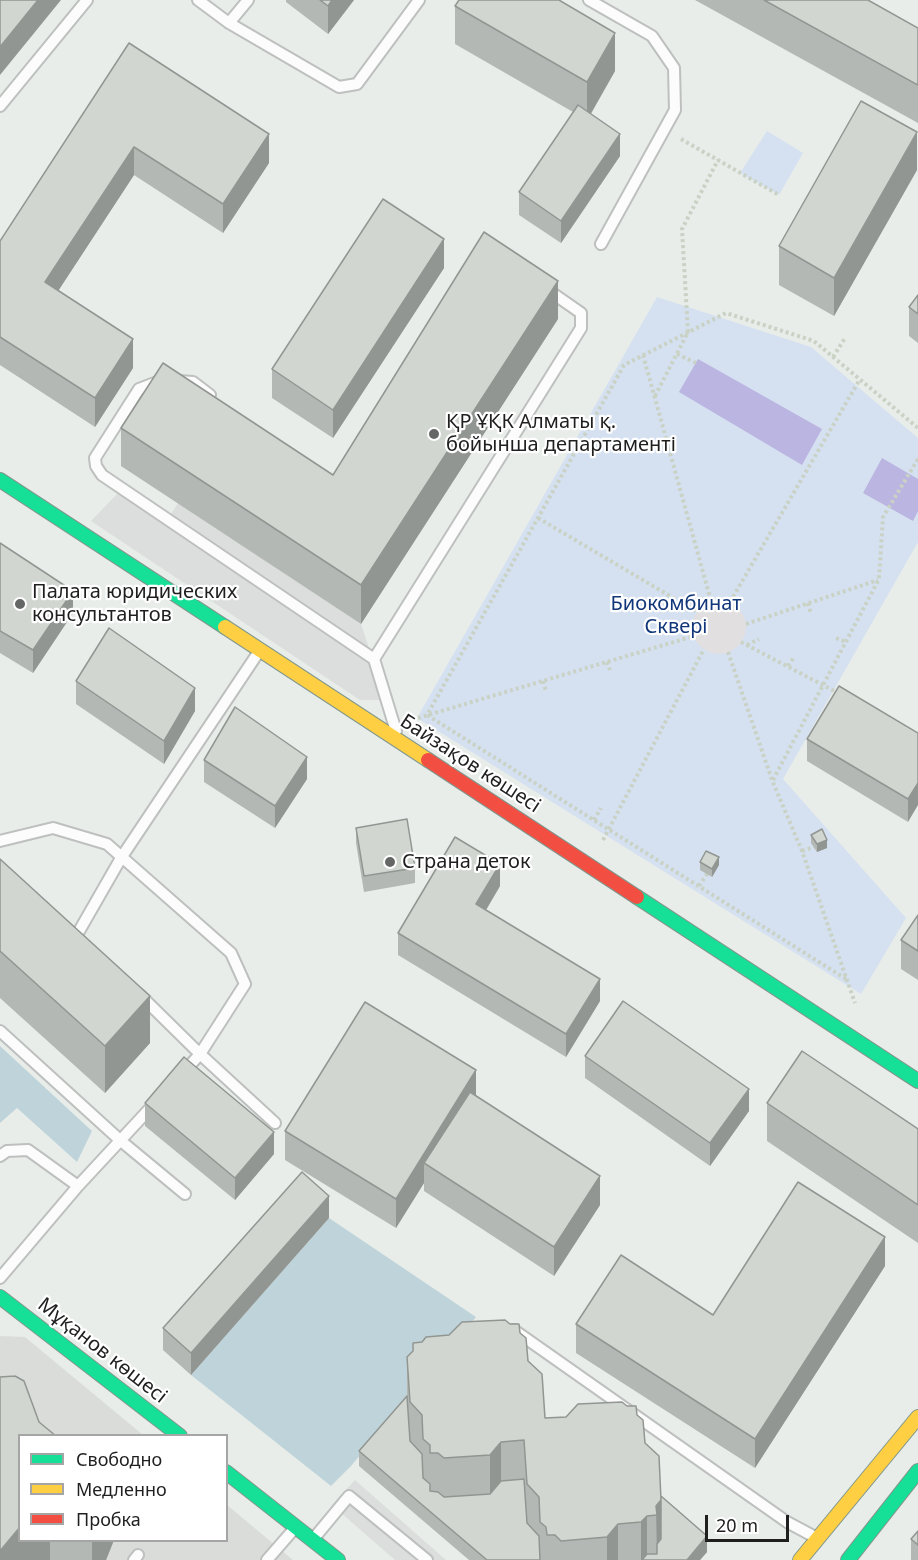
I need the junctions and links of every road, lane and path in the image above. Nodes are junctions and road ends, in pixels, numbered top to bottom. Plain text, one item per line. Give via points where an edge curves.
1 (87, 0) edge
2 (198, 0) edge
3 (248, 0) edge
4 (419, 0) edge
5 (589, 0) edge
6 (229, 23) junction
7 (0, 106) edge
8 (665, 130) junction
9 (718, 160) junction
10 (779, 195) dead end
11 (601, 244) dead end
12 (535, 280) edge
13 (688, 332) junction
14 (845, 338) dead end
15 (677, 354) junction
16 (643, 355) junction
17 (833, 357) junction
18 (696, 363) dead end
19 (860, 379) junction
20 (655, 397) junction
21 (219, 403) edge
22 (918, 428) edge
23 (918, 459) edge
24 (0, 480) edge
25 (538, 518) junction
26 (879, 579) junction
27 (711, 601) dead end
28 (730, 602) dead end
29 (808, 603) junction
30 (697, 612) dead end
31 (811, 614) dead end
32 (746, 624) dead end
33 (694, 636) dead end
34 (836, 638) dead end
35 (759, 639) dead end
36 (741, 642) dead end
37 (846, 642) junction
38 (747, 645) junction
39 (704, 649) dead end
40 (260, 650) junction
41 (728, 652) dead end
42 (794, 657) dead end
43 (374, 659) junction
44 (607, 662) junction
45 (788, 666) junction
46 (610, 670) dead end
47 (543, 681) junction
48 (823, 684) junction
49 (546, 691) dead end
50 (838, 693) edge
51 (427, 715) junction
52 (408, 721) dead end
53 (398, 740) junction
54 (772, 780) junction
55 (601, 808) dead end
56 (594, 820) junction
57 (609, 829) junction
58 (0, 841) edge
59 (602, 843) dead end
60 (814, 847) edge
61 (801, 851) junction
62 (121, 858) junction
63 (706, 874) edge
64 (699, 886) junction
65 (69, 925) edge
66 (846, 979) junction
67 (135, 990) edge
68 (855, 1004) dead end
69 (0, 1031) edge
70 (200, 1054) junction
71 (176, 1080) edge
72 (918, 1081) edge
73 (160, 1097) edge
74 (275, 1123) dead end
75 (121, 1141) junction
76 (0, 1156) edge
77 (78, 1186) junction
78 (185, 1194) dead end
79 (0, 1278) edge
80 (0, 1298) edge
81 (511, 1328) edge
82 (918, 1416) edge
83 (177, 1434) edge
84 (918, 1471) edge
85 (228, 1474) edge
86 (296, 1526) junction
87 (313, 1539) junction
88 (818, 1539) junction
89 (267, 1560) edge
90 (338, 1560) edge
91 (427, 1560) edge
92 (800, 1560) edge
93 (849, 1560) edge

1 - 7 lane
2 - 6 lane
3 - 6 lane
4 - 6 lane via 357,84 339,87
5 - 8 lane via 652,36 674,68 675,111
8 - 9 path
8 - 11 lane
9 - 10 path
9 - 13 path via 682,229
12 - 43 lane via 581,313 581,328
13 - 15 path
13 - 16 path
13 - 17 path via 726,313 814,341
14 - 17 path
15 - 18 path
15 - 20 path
16 - 20 path
16 - 25 path via 624,365
17 - 19 path
19 - 22 path
19 - 28 path
20 - 27 path
21 - 43 lane via 193,382 164,380 139,389 95,458 96,466 102,475
23 - 26 path via 883,517
24 - 40 street, Байзақов көшесі
25 - 30 path
25 - 51 path
26 - 29 path
26 - 37 path
29 - 31 path
29 - 32 path
33 - 44 path
34 - 37 path
35 - 38 path
36 - 38 path
37 - 48 path
38 - 45 path
39 - 57 path
40 - 53 street, Байзақов көшесі
40 - 62 lane
41 - 54 path
42 - 45 path
43 - 53 lane
44 - 46 path
44 - 47 path
45 - 48 path
47 - 49 path
47 - 51 path
48 - 50 path
48 - 54 path
51 - 52 path
51 - 56 path
53 - 72 street, Байзақов көшесі
54 - 61 path
55 - 56 path
56 - 57 path
57 - 59 path
57 - 64 path
58 - 62 lane via 53,828 107,844
60 - 61 path
61 - 66 path
62 - 65 lane via 82,937
62 - 70 lane via 231,953 245,984
63 - 64 path
64 - 66 path
66 - 68 path
67 - 70 lane
69 - 75 lane
70 - 71 lane
70 - 74 lane
73 - 75 lane
75 - 77 lane
75 - 78 lane
76 - 77 lane via 7,1151 28,1150
77 - 79 lane
80 - 83 street, Мұқанов көшесі
81 - 88 lane via 787,1522
82 - 88 street
84 - 93 street
85 - 86 street
86 - 87 street
86 - 89 lane
87 - 90 street
87 - 91 lane via 349,1496
88 - 92 street

